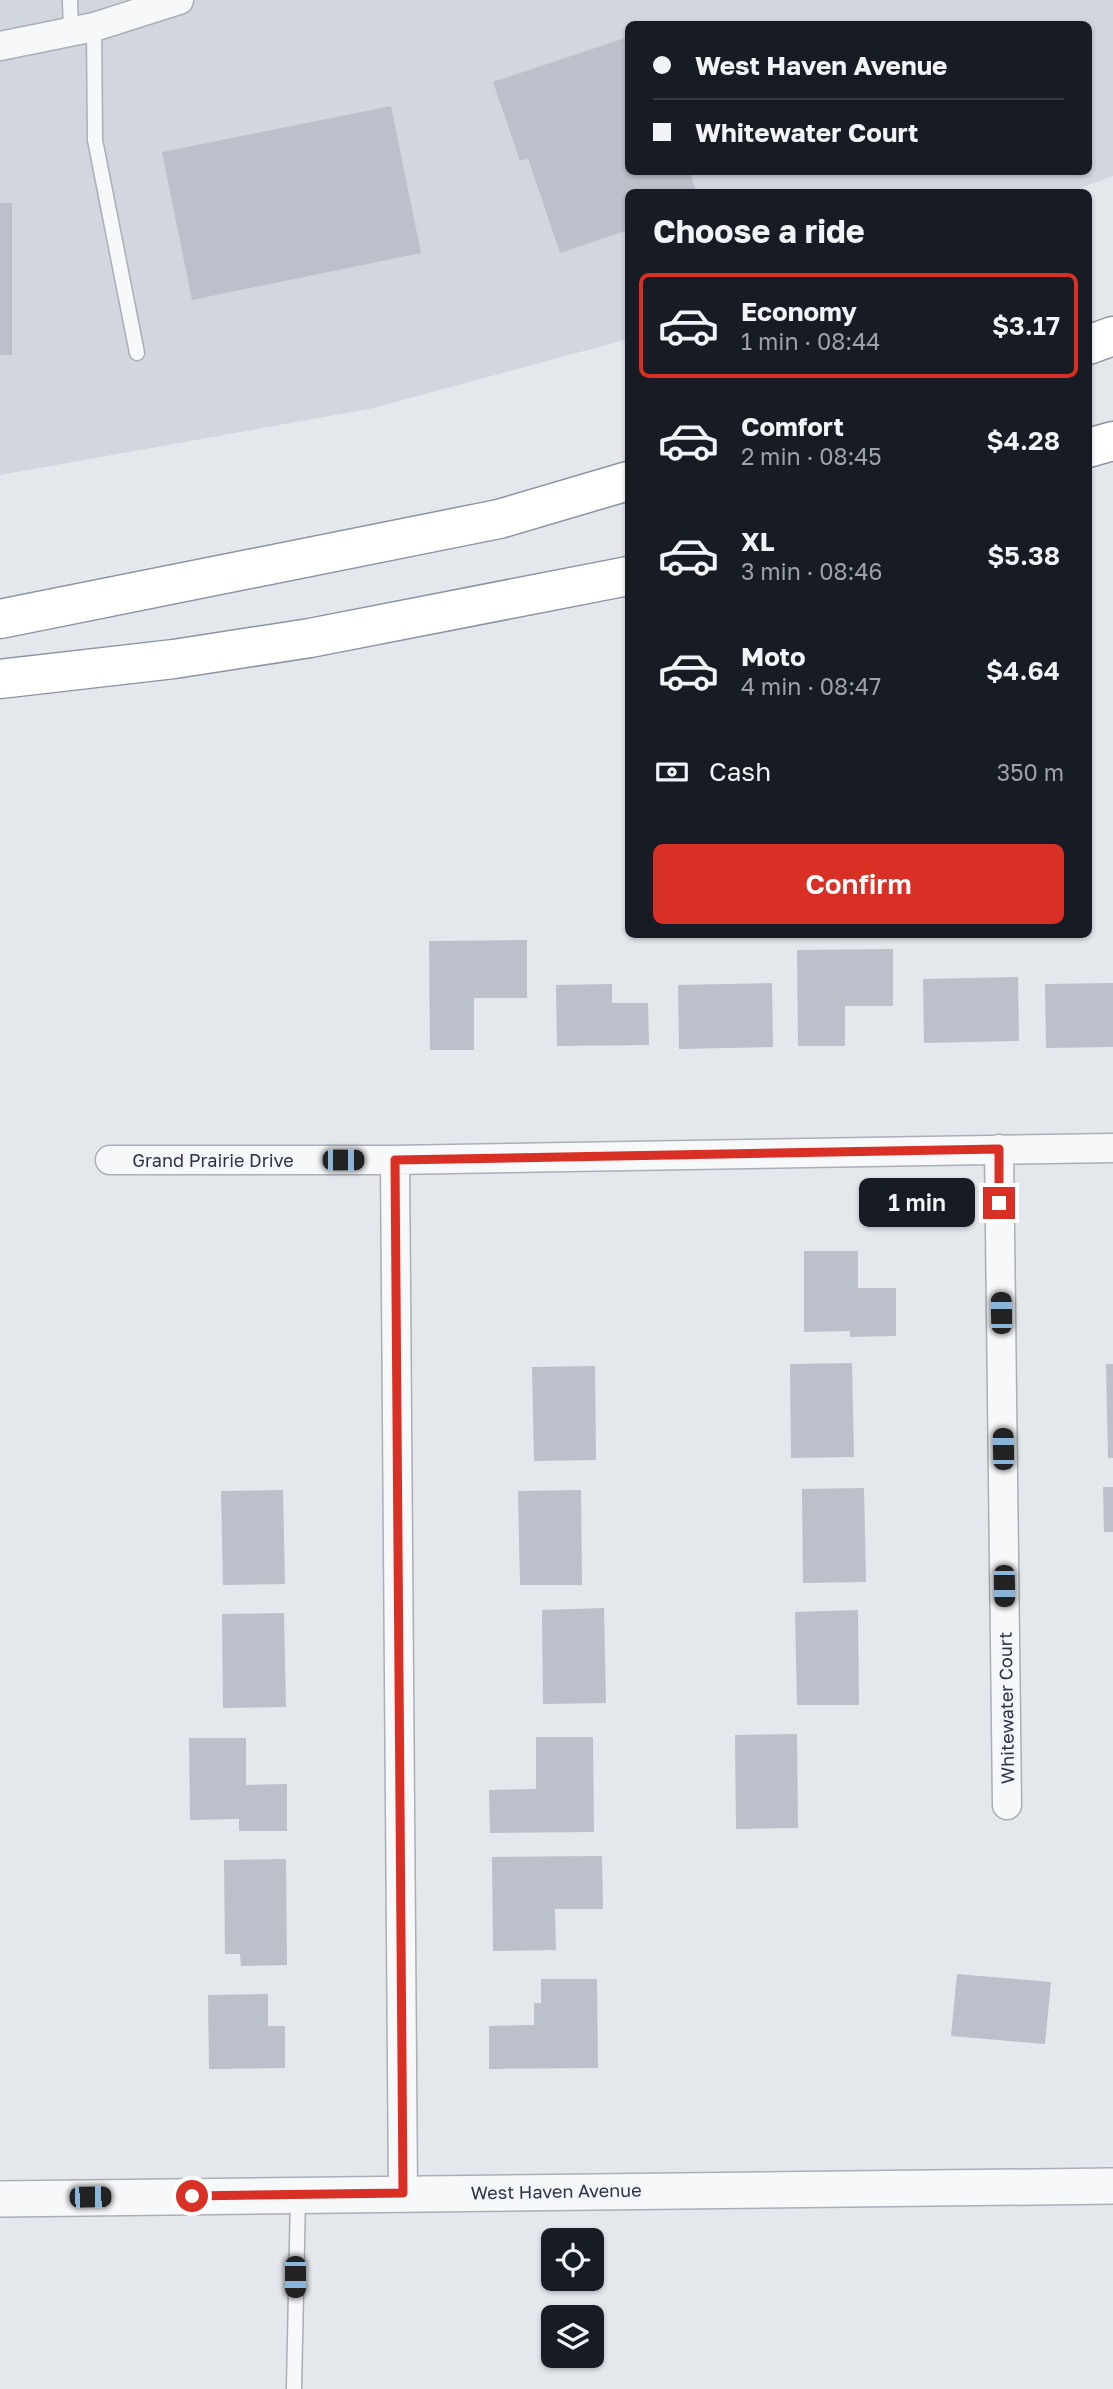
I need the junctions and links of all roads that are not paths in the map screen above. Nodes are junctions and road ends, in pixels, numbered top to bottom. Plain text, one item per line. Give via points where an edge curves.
1 (70, 0) edge
2 (179, 0) edge
3 (83, 29) junction
4 (0, 46) edge
5 (1113, 336) edge
6 (1092, 344) edge
7 (137, 353) dead end
8 (1113, 441) edge
9 (1092, 447) edge
10 (625, 482) edge
11 (625, 577) edge
12 (0, 619) edge
13 (0, 679) edge
14 (1113, 1148) edge
15 (999, 1149) junction
16 (110, 1160) dead end
17 (395, 1160) junction
18 (1007, 1805) dead end
19 (1113, 2186) edge
20 (403, 2193) junction
21 (298, 2194) junction
22 (0, 2199) edge
23 (294, 2389) edge

1 - 3 lane
2 - 3 street
3 - 4 street
3 - 7 lane via 95,140
5 - 6 highway
8 - 9 highway
10 - 12 highway via 499,519
11 - 13 highway via 310,638
14 - 15 street, Grand Prairie Drive
15 - 17 street, Grand Prairie Drive
15 - 18 street, Whitewater Court
16 - 17 street, Grand Prairie Drive
17 - 20 street
19 - 20 street, West Haven Avenue
20 - 21 street, West Haven Avenue
21 - 22 street, West Haven Avenue
21 - 23 lane

